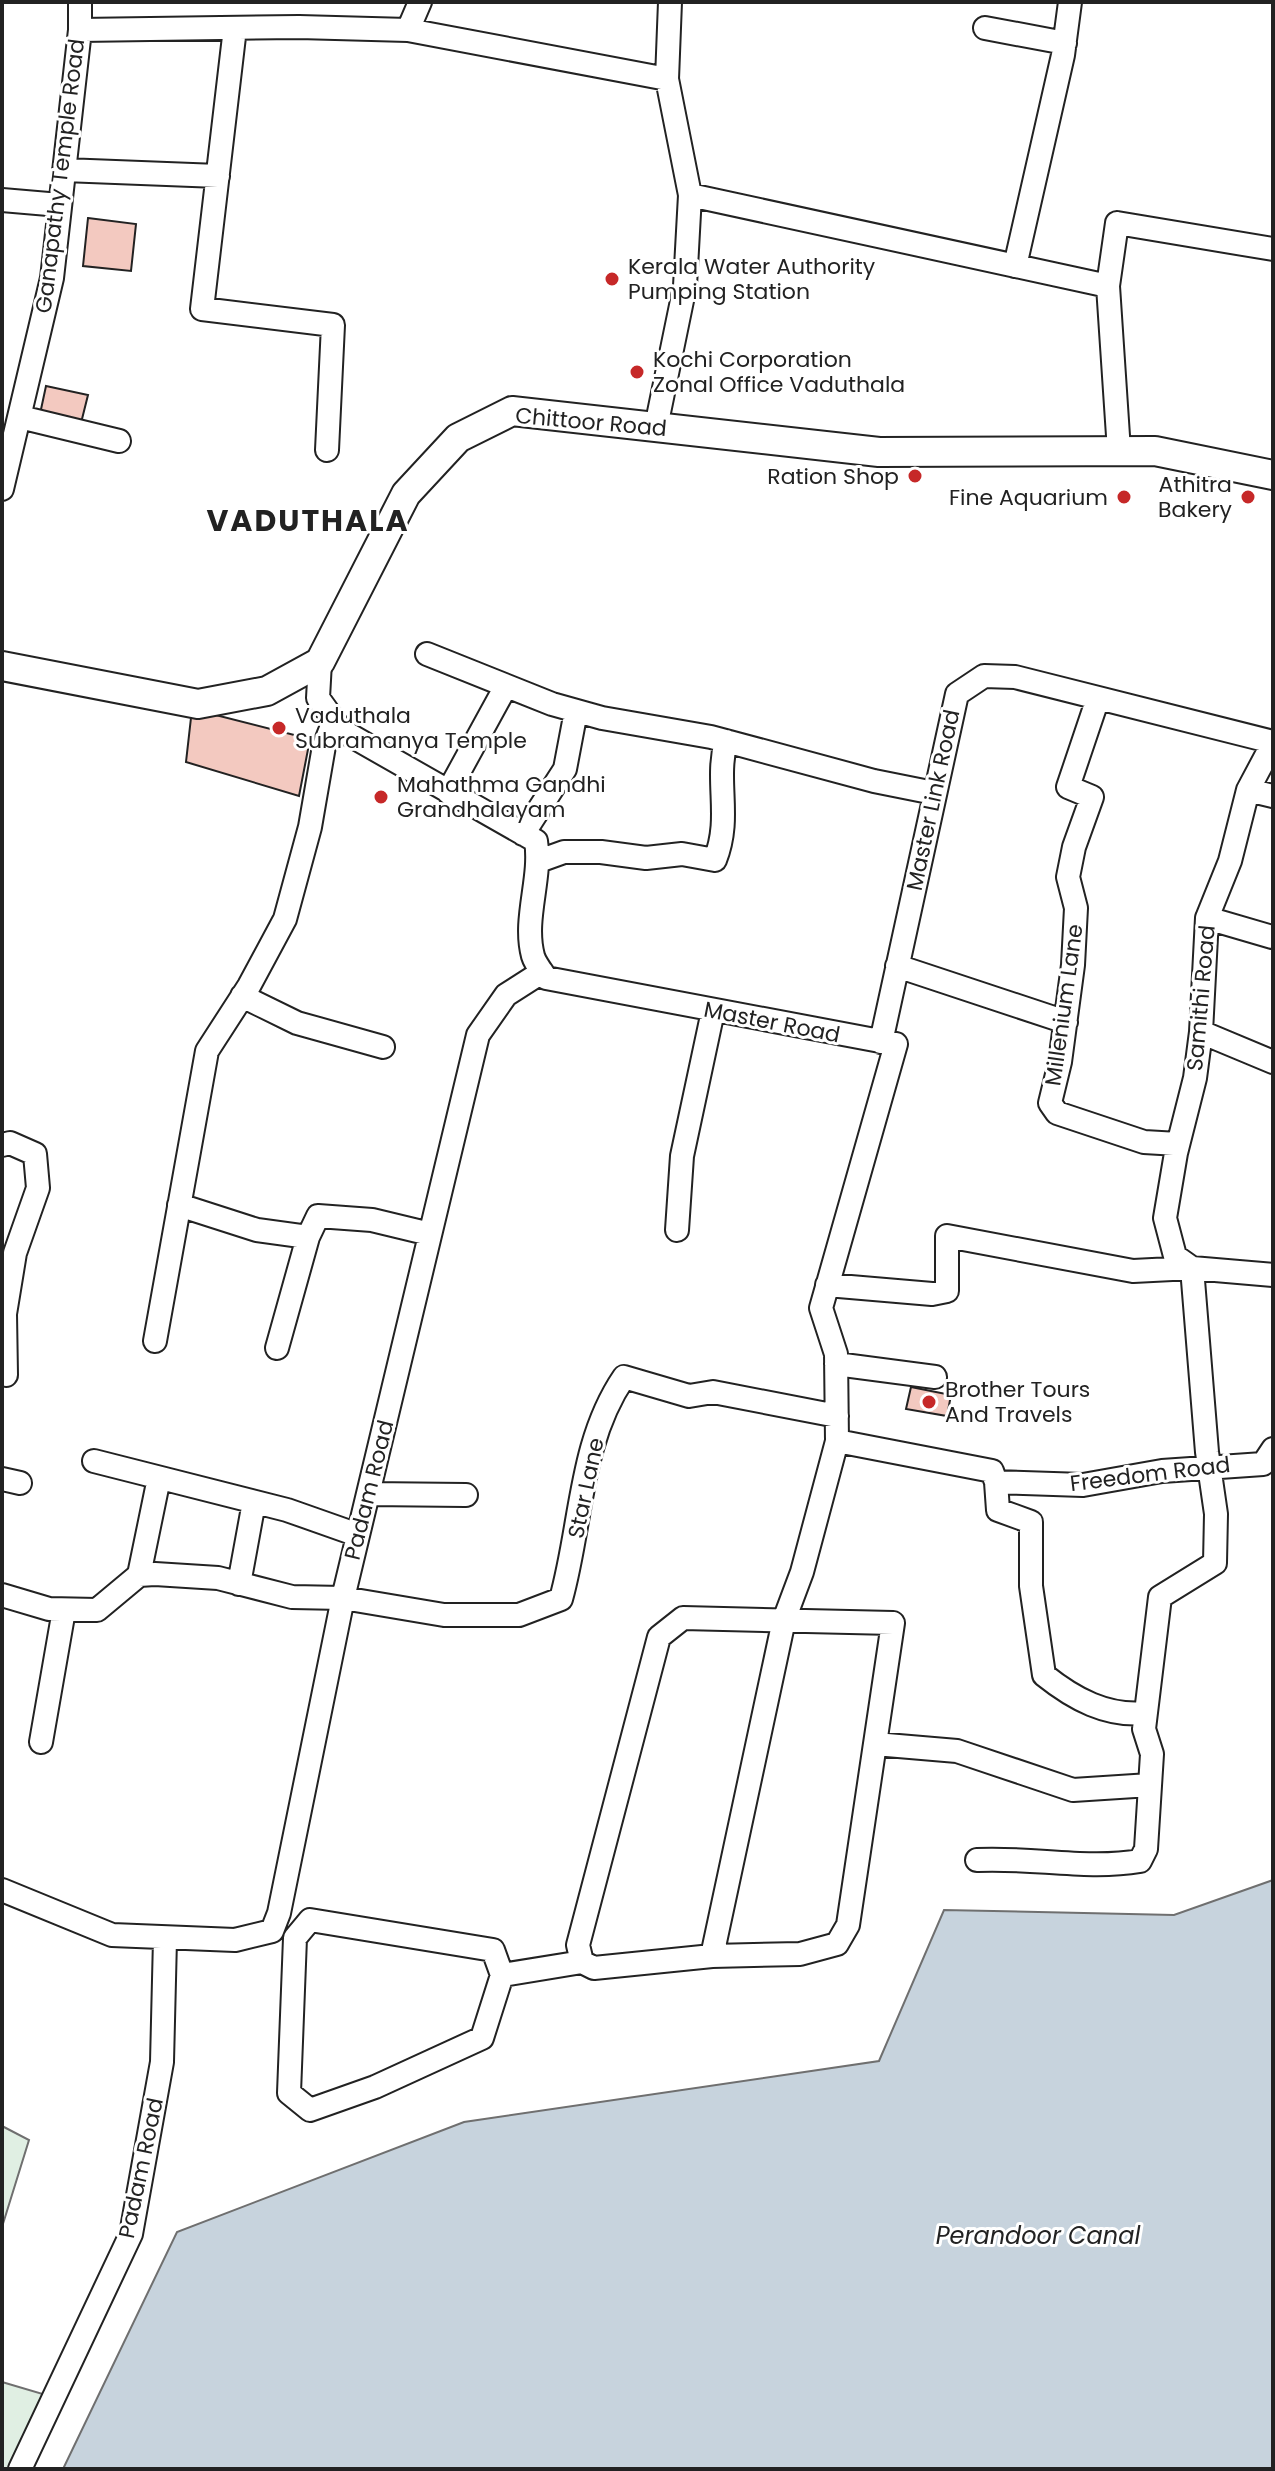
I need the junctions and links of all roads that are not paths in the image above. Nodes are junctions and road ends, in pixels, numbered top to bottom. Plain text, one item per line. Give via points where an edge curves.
1 (80, 2) edge
2 (420, 2) edge
3 (670, 2) edge
4 (1070, 2) edge
5 (235, 28) junction
6 (985, 28) dead end
7 (80, 30) junction
8 (408, 30) junction
9 (1065, 43) junction
10 (667, 79) junction
11 (64, 170) junction
12 (218, 176) junction
13 (690, 195) junction
14 (2, 200) edge
15 (60, 205) junction
16 (1273, 249) edge
17 (1015, 266) junction
18 (1108, 286) junction
19 (20, 417) junction
20 (656, 427) junction
21 (119, 441) dead end
22 (327, 450) dead end
23 (1119, 451) junction
24 (1273, 475) edge
25 (2, 489) edge
26 (427, 654) dead end
27 (320, 662) junction
28 (3, 669) edge
29 (506, 686) junction
30 (1098, 698) junction
31 (576, 711) junction
32 (334, 721) junction
33 (726, 741) junction
34 (1273, 742) edge
35 (1248, 790) junction
36 (448, 792) junction
37 (934, 793) junction
38 (1273, 796) edge
39 (523, 834) junction
40 (539, 861) junction
41 (1207, 918) junction
42 (1272, 937) edge
43 (897, 966) junction
44 (542, 972) junction
45 (242, 996) junction
46 (713, 1011) junction
47 (1066, 1022) junction
48 (1201, 1032) junction
49 (881, 1042) junction
50 (383, 1047) dead end
51 (1273, 1062) edge
52 (1178, 1144) junction
53 (2, 1145) edge
54 (179, 1205) junction
55 (677, 1230) dead end
56 (430, 1234) junction
57 (308, 1237) junction
58 (1192, 1268) junction
59 (1273, 1275) edge
60 (827, 1285) junction
61 (155, 1341) dead end
62 (277, 1348) dead end
63 (836, 1364) junction
64 (6, 1375) dead end
65 (935, 1377) dead end
66 (837, 1416) junction
67 (837, 1441) junction
68 (1273, 1449) edge
69 (94, 1461) dead end
70 (1209, 1466) junction
71 (159, 1478) junction
72 (996, 1482) junction
73 (368, 1494) junction
74 (466, 1495) dead end
75 (254, 1502) junction
76 (358, 1535) junction
77 (139, 1575) junction
78 (239, 1584) junction
79 (2, 1595) edge
80 (343, 1598) junction
81 (64, 1610) junction
82 (784, 1620) junction
83 (1146, 1713) junction
84 (41, 1742) dead end
85 (875, 1744) junction
86 (1150, 1785) junction
87 (977, 1860) dead end
88 (2, 1890) edge
89 (165, 1939) junction
90 (712, 1956) junction
91 (582, 1962) junction
92 (502, 1975) junction
93 (20, 2469) edge

1 - 7 street, Ganapathy Temple Road
2 - 8 street
3 - 10 street
4 - 9 street
5 - 7 street
5 - 8 street
5 - 12 street
6 - 9 street
7 - 11 street, Ganapathy Temple Road
8 - 10 street
9 - 17 street
10 - 13 street
11 - 12 street
11 - 15 street, Ganapathy Temple Road
12 - 22 street via 202,309 333,325
13 - 17 street
13 - 20 street via 685,286
14 - 15 street
15 - 19 street, Ganapathy Temple Road via 52,278
16 - 18 street via 1117,223
17 - 18 street
18 - 23 street
19 - 21 street
19 - 25 street, Ganapathy Temple Road
20 - 23 main road, Chittoor Road via 879,452
20 - 27 main road, Chittoor Road via 512,411 458,438 406,494
23 - 24 main road, Chittoor Road via 1155,451
26 - 29 street
27 - 28 main road via 267,691 198,704
27 - 32 street via 318,698
29 - 31 street
29 - 36 street
30 - 34 street, Master Link Road
30 - 37 street, Master Link Road via 1015,677 984,676 957,694
30 - 47 street, Millenium Lane via 1068,787 1092,797 1068,877 1076,908
31 - 33 street
31 - 39 street via 565,769
32 - 36 street
32 - 45 street via 285,919
33 - 37 street
33 - 40 street via 719,766 723,840 715,860 682,854 646,858 564,852
34 - 35 street, Samithi Road
35 - 38 street
35 - 41 street, Samithi Road via 1230,861
36 - 39 street
37 - 43 street, Master Link Road
39 - 40 street via 536,841
40 - 44 street via 532,923 533,957
41 - 42 street
41 - 48 street, Samithi Road
43 - 47 street
43 - 49 street, Master Link Road
44 - 46 street, Master Road via 546,978
44 - 56 street, Padam Road via 506,995 478,1035
45 - 50 street via 297,1023
45 - 54 street via 207,1051
46 - 49 street, Master Road
46 - 55 street via 682,1156
47 - 52 street, Millenium Lane via 1050,1103 1057,1113 1144,1142
48 - 51 street
48 - 52 street, Samithi Road
49 - 60 street via 896,1044
52 - 58 street, Samithi Road via 1165,1218 1175,1256
53 - 64 street via 10,1143 35,1154 38,1188 15,1253 5,1314
54 - 57 street via 257,1230
54 - 61 street
56 - 57 street via 372,1220 318,1216
56 - 73 street, Padam Road
57 - 62 street
58 - 59 street
58 - 60 street via 1121,1269 947,1236 947,1291
58 - 70 street
60 - 63 street via 821,1308
63 - 65 street
63 - 66 street
66 - 67 street
66 - 80 street, Star Lane via 713,1392 689,1396 624,1377 606,1404 587,1463 561,1599 519,1615 444,1615
67 - 72 street, Freedom Road via 992,1471
67 - 82 street
68 - 70 street, Freedom Road via 1263,1464
69 - 71 street
70 - 72 street, Freedom Road via 1083,1485
70 - 83 street via 1216,1514 1215,1563 1160,1597
71 - 75 street
71 - 77 street
72 - 83 street via 998,1510 1031,1522 1031,1586 1044,1675 1072,1698 1125,1715
73 - 74 street
73 - 76 street, Padam Road
75 - 76 street
75 - 78 street
76 - 80 street, Padam Road
77 - 78 street via 218,1578
77 - 81 street via 97,1610
78 - 80 street via 292,1597
79 - 81 street
80 - 89 street, Padam Road via 272,1931 235,1940
81 - 84 street
82 - 85 street via 893,1623
82 - 90 street
82 - 91 street via 683,1618 659,1637 578,1945
83 - 86 street
85 - 86 street via 957,1751 1073,1790
85 - 90 street via 848,1925 837,1944 800,1954
86 - 87 street via 1146,1849 1140,1861 1107,1866
88 - 89 street, Padam Road via 112,1935
89 - 93 street, Padam Road via 162,2062 131,2234
90 - 91 street via 594,1968
91 - 92 street
92 - 92 street via 482,2038 310,2110 289,2093 295,1938 310,1920 493,1950

